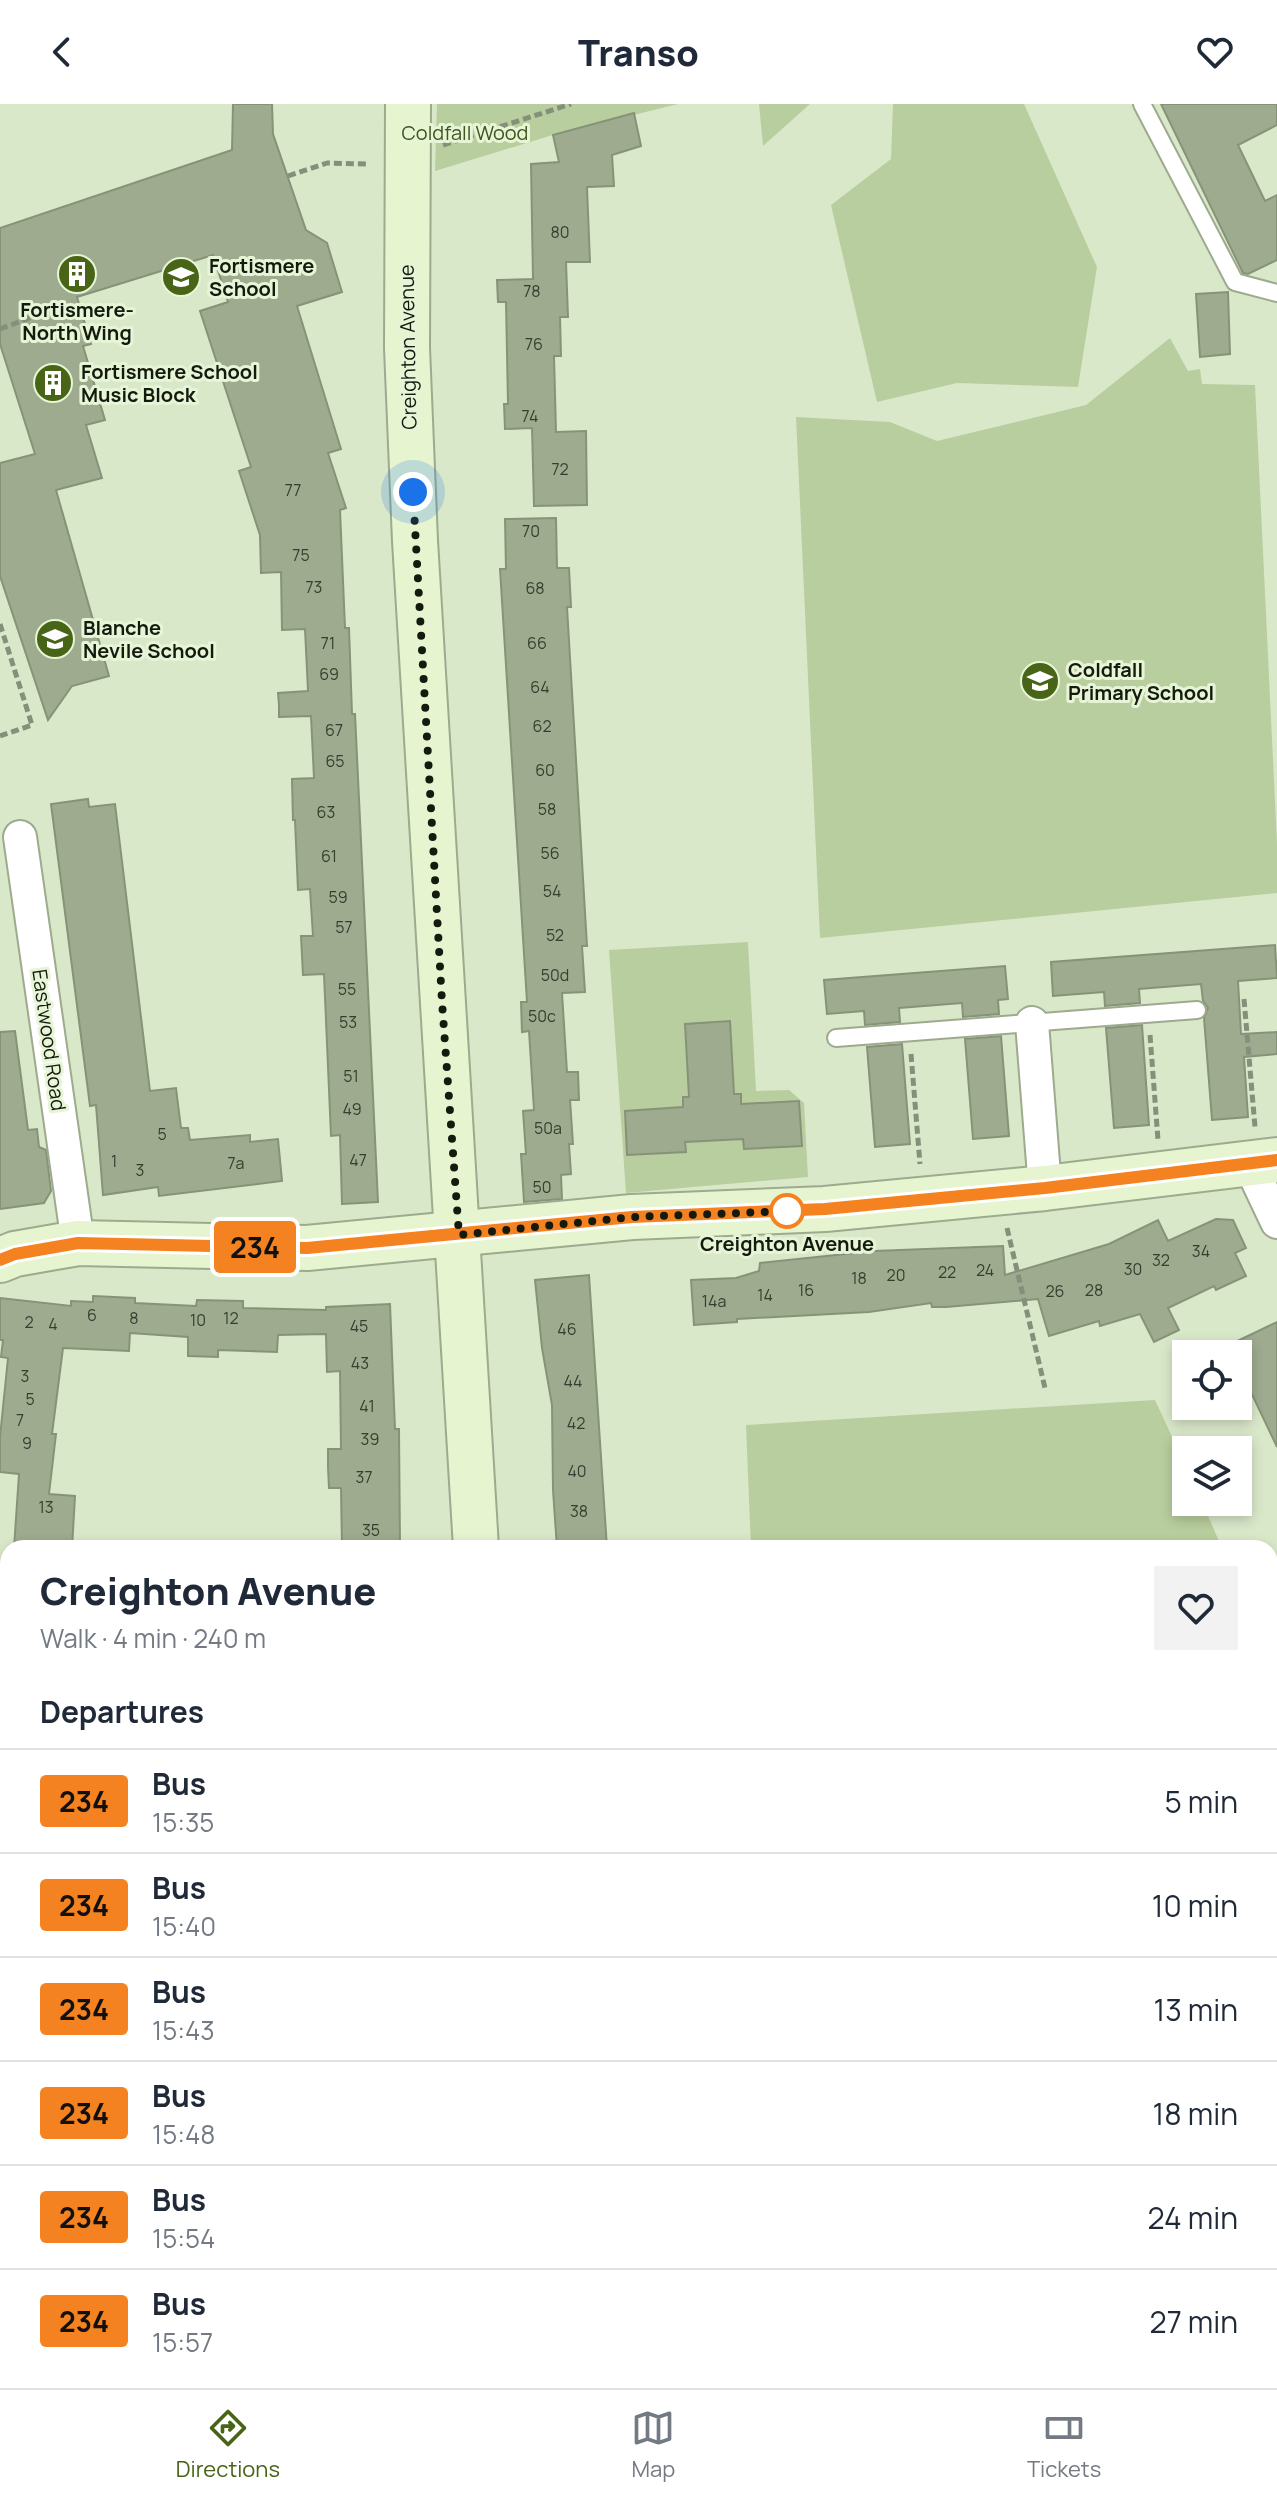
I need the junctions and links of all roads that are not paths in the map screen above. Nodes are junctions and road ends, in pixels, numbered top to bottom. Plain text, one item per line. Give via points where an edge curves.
1 (408, 104) edge
2 (1142, 104) edge
3 (1277, 293) edge
4 (20, 837) dead end
5 (1197, 1010) dead end
6 (1032, 1023) junction
7 (836, 1038) dead end
8 (1261, 1154) edge
9 (1045, 1188) junction
10 (1277, 1222) edge
11 (459, 1235) junction
12 (78, 1243) junction
13 (0, 1260) edge
14 (476, 1540) edge

1 - 11 street, Creighton Avenue via 407,348 415,541
2 - 3 lane via 1235,282
4 - 12 street, Eastwood Road
5 - 6 lane
6 - 7 lane
6 - 9 street
8 - 9 street
8 - 10 street
9 - 11 street via 777,1212 632,1217
11 - 12 street via 307,1248
11 - 14 street, Creighton Avenue
12 - 13 street

